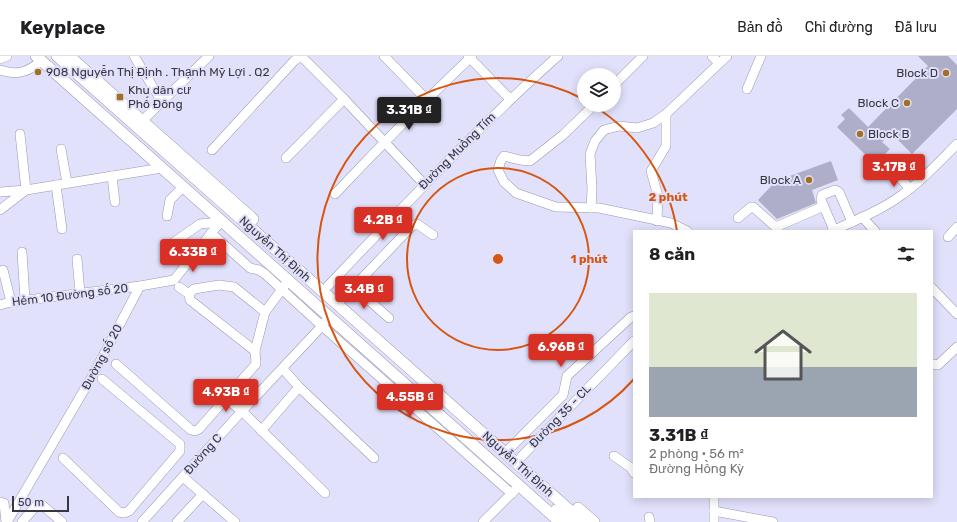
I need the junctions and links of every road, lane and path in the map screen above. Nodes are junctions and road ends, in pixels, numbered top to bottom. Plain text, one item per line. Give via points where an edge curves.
1 (7, 56) edge
2 (57, 56) edge
3 (69, 56) edge
4 (134, 56) edge
5 (209, 56) edge
6 (301, 56) edge
7 (384, 56) edge
8 (558, 56) edge
9 (643, 56) edge
10 (712, 56) edge
11 (726, 56) edge
12 (761, 56) edge
13 (470, 57) edge
14 (0, 59) edge
15 (41, 60) edge
16 (719, 63) junction
17 (0, 70) edge
18 (621, 78) edge
19 (747, 89) dead end
20 (344, 99) junction
21 (426, 99) junction
22 (510, 99) junction
23 (162, 102) junction
24 (587, 112) edge
25 (666, 114) junction
26 (142, 121) junction
27 (20, 134) dead end
28 (384, 141) junction
29 (957, 144) edge
30 (61, 149) dead end
31 (212, 150) dead end
32 (286, 158) dead end
33 (165, 167) junction
34 (895, 172) dead end
35 (112, 176) junction
36 (67, 183) junction
37 (424, 184) junction
38 (56, 185) junction
39 (183, 187) junction
40 (910, 189) junction
41 (26, 190) junction
42 (0, 192) edge
43 (335, 194) dead end
44 (115, 202) dead end
45 (824, 206) junction
46 (591, 208) junction
47 (0, 210) edge
48 (167, 216) dead end
49 (862, 217) junction
50 (738, 218) dead end
51 (657, 220) junction
52 (852, 222) junction
53 (218, 224) junction
54 (957, 227) edge
55 (62, 228) dead end
56 (685, 230) edge
57 (778, 230) edge
58 (833, 230) edge
59 (874, 230) edge
60 (433, 235) dead end
61 (948, 237) dead end
62 (168, 247) dead end
63 (22, 252) dead end
64 (77, 259) dead end
65 (3, 270) dead end
66 (288, 283) junction
67 (140, 286) junction
68 (179, 287) dead end
69 (354, 287) junction
70 (933, 289) edge
71 (80, 293) junction
72 (189, 294) junction
73 (320, 294) junction
74 (26, 300) junction
75 (11, 302) junction
76 (0, 305) edge
77 (335, 308) junction
78 (265, 312) junction
79 (957, 314) edge
80 (633, 316) edge
81 (389, 318) dead end
82 (322, 326) junction
83 (633, 342) edge
84 (957, 347) edge
85 (255, 352) junction
86 (116, 364) dead end
87 (933, 364) edge
88 (283, 369) junction
89 (102, 378) dead end
90 (299, 387) junction
91 (226, 399) junction
92 (242, 412) junction
93 (445, 427) junction
94 (262, 431) junction
95 (503, 456) junction
96 (614, 456) dead end
97 (64, 458) dead end
98 (374, 458) dead end
99 (513, 466) junction
100 (633, 472) edge
101 (183, 477) junction
102 (519, 485) junction
103 (325, 493) dead end
104 (202, 494) junction
105 (512, 494) junction
106 (714, 498) edge
107 (0, 502) edge
108 (132, 508) junction
109 (714, 511) junction
110 (143, 520) edge
111 (746, 520) edge
112 (7, 522) edge
113 (22, 522) edge
114 (62, 522) edge
115 (177, 522) edge
116 (235, 522) edge
117 (483, 522) edge
118 (560, 522) edge
119 (570, 522) edge
120 (583, 522) edge
121 (594, 522) edge
122 (714, 522) edge
123 (773, 522) edge

1 - 14 street
2 - 73 main road, Nguyễn Thị Định
3 - 26 main road, Nguyễn Thị Định
4 - 23 street
5 - 23 street
6 - 20 street
6 - 31 street
7 - 21 street
8 - 22 street, Đường Muồng Tím
9 - 18 street
10 - 16 street
11 - 16 street
12 - 19 street
13 - 21 street
13 - 22 street
15 - 17 street via 34,68 26,71 11,73
15 - 33 main road, Nguyễn Thị Định
16 - 25 street
20 - 28 street
20 - 32 street
21 - 28 street
22 - 37 street, Đường Muồng Tím
23 - 26 street
24 - 46 street via 563,135 530,160 504,156 498,170 504,182 516,194 556,207
25 - 46 street via 654,123 637,128 619,126 604,130 595,141 590,154
25 - 51 street via 666,146 651,171 658,196
26 - 73 main road, Nguyễn Thị Định
27 - 41 street
28 - 37 street
28 - 43 street
29 - 40 street
30 - 36 street
33 - 35 street
33 - 39 main road, Nguyễn Thị Định
33 - 53 main road, Nguyễn Thị Định
34 - 40 street
35 - 36 street
35 - 44 street
36 - 38 street
37 - 73 street, Đường Muồng Tím
38 - 41 street
38 - 55 street
39 - 48 street via 170,200
39 - 53 main road, Nguyễn Thị Định
40 - 49 street
41 - 42 street
41 - 47 street
45 - 52 street via 822,195 835,190 839,192
45 - 57 street via 778,226
45 - 58 street
46 - 51 street
49 - 52 street
49 - 59 street
50 - 57 street via 753,207
51 - 56 street
52 - 58 street
53 - 62 street via 200,224
53 - 66 main road, Nguyễn Thị Định
53 - 66 street via 250,268
53 - 67 street via 174,280
54 - 61 street
60 - 69 street, Đường C via 417,224 412,226
63 - 74 street
64 - 71 street
65 - 75 street
66 - 73 main road, Nguyễn Thị Định
66 - 78 street
66 - 82 street
67 - 71 street, Hẻm 10 Đường số 20
67 - 112 street, Đường số 20 via 94,372
68 - 72 street
69 - 77 street, Đường C
69 - 81 street
70 - 79 street
71 - 74 street, Hẻm 10 Đường số 20
72 - 78 street via 194,289 219,284 234,287
72 - 85 street via 190,300
73 - 77 main road, Nguyễn Thị Định
73 - 77 main road, Nguyễn Thị Định
74 - 75 street, Hẻm 10 Đường số 20
75 - 76 street, Hẻm 10 Đường số 20
77 - 82 street, Đường C
77 - 93 main road, Nguyễn Thị Định
77 - 95 main road, Nguyễn Thị Định
77 - 95 main road, Nguyễn Thị Định
78 - 85 street
80 - 95 street, Đường 35 - CL via 567,376 563,395
82 - 88 street, Đường C
82 - 93 street
83 - 99 street, Đường 35 - CL
84 - 87 street via 938,365
85 - 91 street via 256,364
86 - 91 street via 191,430 199,429
88 - 90 street
88 - 92 street, Đường C
89 - 108 street via 181,446 180,451
90 - 94 street
90 - 98 street
91 - 92 street
92 - 94 street
92 - 101 street, Đường C
93 - 95 main road, Nguyễn Thị Định
93 - 105 street
94 - 103 street
95 - 99 main road, Nguyễn Thị Định
95 - 99 main road, Nguyễn Thị Định
96 - 100 street
97 - 108 street via 119,512 127,513
99 - 102 main road, Nguyễn Thị Định
99 - 119 main road, Nguyễn Thị Định
99 - 120 main road, Nguyễn Thị Định
99 - 121 main road, Nguyễn Thị Định
101 - 104 street
101 - 110 street, Đường C
102 - 105 street
102 - 118 main road, Nguyễn Thị Định
104 - 115 street
104 - 116 street
105 - 117 street
106 - 109 street
107 - 112 street via 4,503
108 - 110 street
109 - 111 street
109 - 122 street
111 - 123 street
113 - 114 street via 39,504

